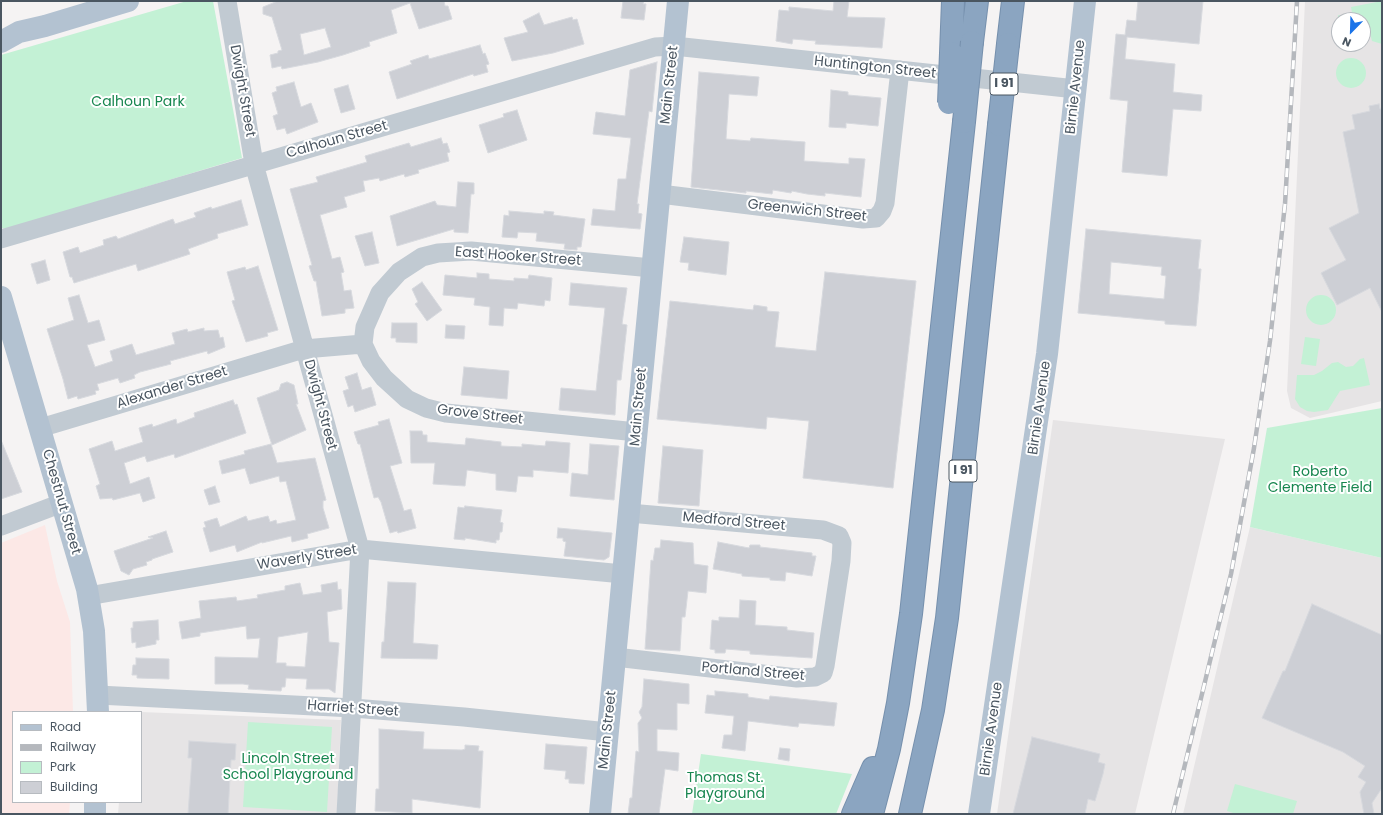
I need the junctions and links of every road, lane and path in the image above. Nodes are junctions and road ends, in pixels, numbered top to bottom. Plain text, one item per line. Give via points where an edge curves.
1 (128, 1) edge
2 (227, 1) edge
3 (678, 1) edge
4 (953, 1) edge
5 (977, 1) edge
6 (1013, 1) edge
7 (1085, 1) edge
8 (7, 37) edge
9 (674, 46) junction
10 (900, 70) junction
11 (1076, 89) junction
12 (254, 164) junction
13 (660, 194) junction
14 (1, 239) edge
15 (652, 268) junction
16 (948, 272) junction
17 (3, 310) edge
18 (363, 344) junction
19 (304, 349) junction
20 (40, 428) junction
21 (637, 432) junction
22 (62, 503) junction
23 (629, 513) junction
24 (1, 526) edge
25 (839, 536) joint
26 (360, 549) junction
27 (623, 574) junction
28 (88, 596) junction
29 (615, 657) junction
30 (898, 703) junction
31 (98, 704) edge
32 (353, 708) junction
33 (608, 732) junction
34 (95, 803) edge
35 (95, 814) edge
36 (346, 814) edge
37 (600, 814) edge
38 (853, 814) edge
39 (872, 814) edge
40 (910, 814) edge
41 (980, 814) edge

1 - 8 main road
2 - 12 street, Dwight Street
3 - 9 main road, Main Street
4 - 16 highway, bridge via 948,103
5 - 16 highway, I 91, bridge
6 - 40 highway, I 91, bridge via 947,618 933,710
7 - 11 main road, Birnie Avenue
9 - 10 street, Huntington Street
9 - 12 street, Calhoun Street via 655,47
9 - 13 main road, Main Street
10 - 11 street, Huntington Street
10 - 13 street, Greenwich Street via 885,203 876,218 863,219
11 - 41 main road, Birnie Avenue via 1044,379
12 - 14 street, Calhoun Street
12 - 19 street, Dwight Street
13 - 15 main road, Main Street
15 - 18 street, East Hooker Street via 471,251 438,253 422,257 399,272 380,293 368,319
15 - 21 main road, Main Street
16 - 30 highway, I 91 via 914,591
17 - 20 main road, Chestnut Street
18 - 19 street
18 - 21 street, Grove Street via 388,382 408,399 426,408 446,413
19 - 20 street, Alexander Street
19 - 26 street, Dwight Street
20 - 22 main road, Chestnut Street
21 - 23 main road, Main Street
22 - 24 street
22 - 28 main road, Chestnut Street
23 - 25 street, Medford Street via 823,530
23 - 27 main road, Main Street
25 - 29 street, Portland Street via 842,543 841,561 823,673 815,677 796,678
26 - 27 street, Waverly Street
26 - 28 street, Waverly Street
26 - 32 street, Dwight Street
27 - 29 main road, Main Street
28 - 31 main road, Chestnut Street via 94,631
29 - 33 main road, Main Street
30 - 38 highway
30 - 39 highway, I 91
31 - 32 street, Harriet Street
32 - 33 street, Harriet Street
32 - 36 street, Dwight Street
33 - 37 main road, Main Street
34 - 35 main road

